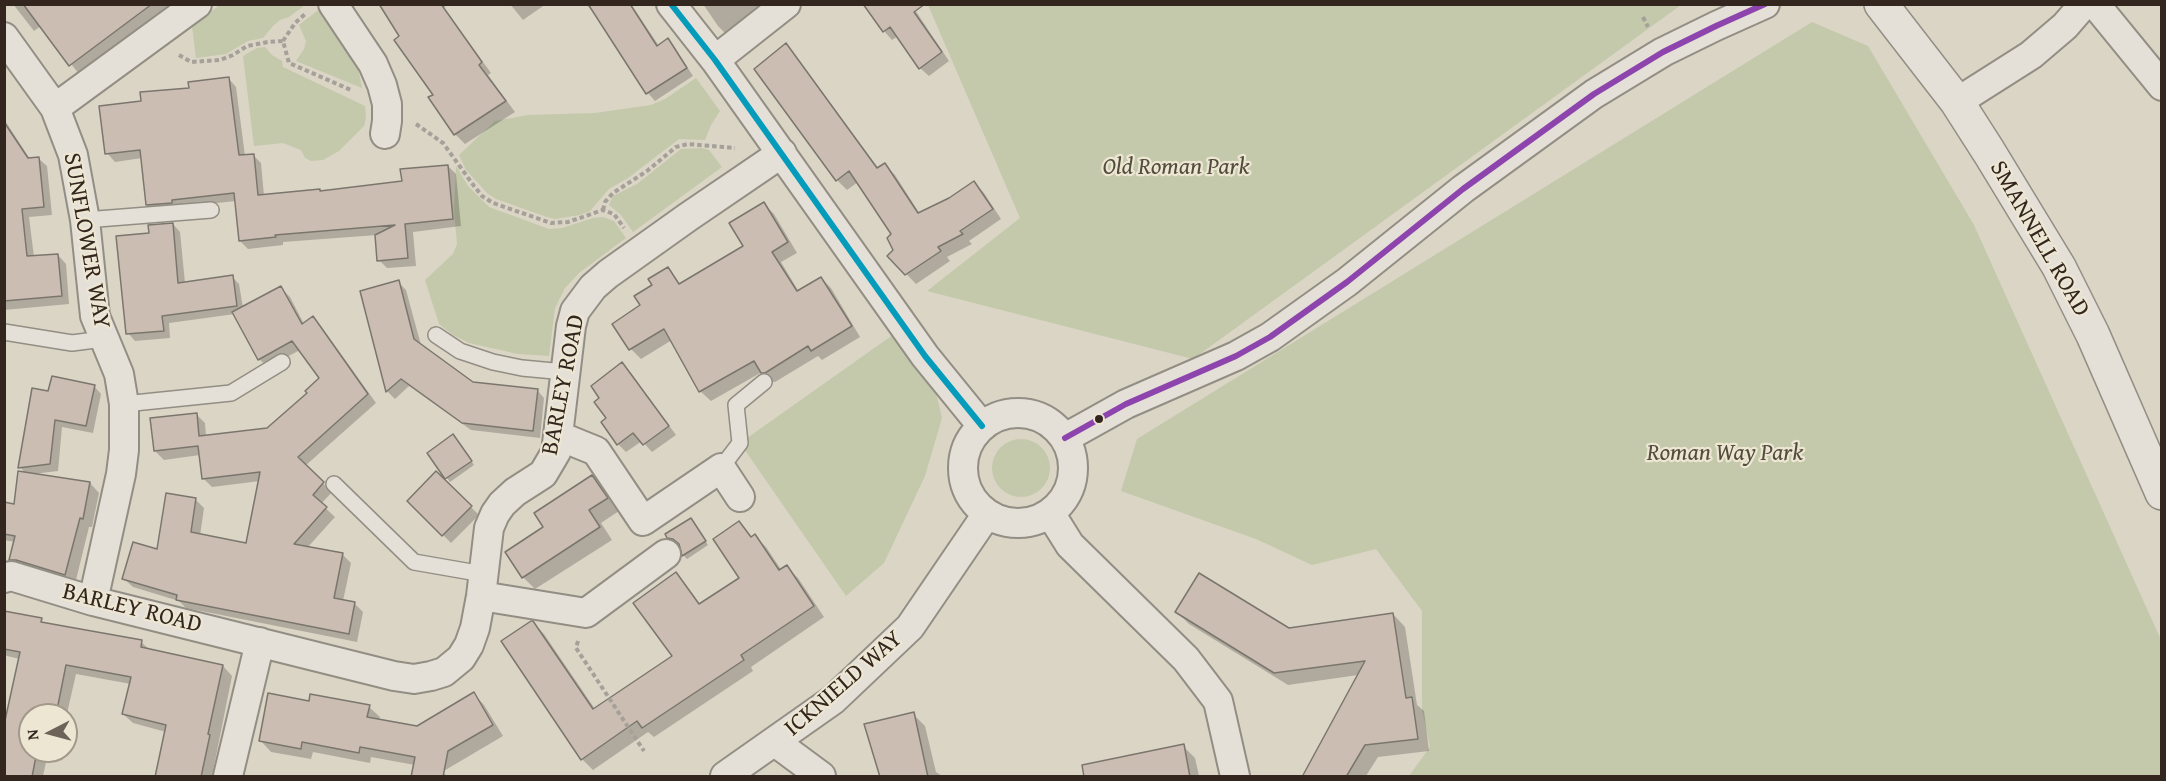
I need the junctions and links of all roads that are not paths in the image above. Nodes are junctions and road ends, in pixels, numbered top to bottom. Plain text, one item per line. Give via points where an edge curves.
1 (197, 4) edge
2 (671, 4) edge
3 (786, 4) edge
4 (1765, 4) edge
5 (1881, 4) edge
6 (2084, 4) edge
7 (2095, 4) edge
8 (322, 8) edge
9 (9, 53) edge
10 (715, 60) junction
11 (2162, 86) edge
12 (1957, 102) junction
13 (55, 108) junction
14 (385, 134) dead end
15 (782, 153) junction
16 (211, 210) dead end
17 (85, 220) junction
18 (4, 332) edge
19 (436, 335) dead end
20 (103, 339) junction
21 (282, 362) dead end
22 (565, 372) junction
23 (764, 382) dead end
24 (124, 404) junction
25 (982, 426) junction
26 (559, 436) junction
27 (1065, 438) junction
28 (721, 468) junction
29 (334, 484) dead end
30 (2162, 493) edge
31 (740, 496) dead end
32 (1050, 513) junction
33 (987, 514) junction
34 (666, 555) dead end
35 (4, 578) edge
36 (482, 585) junction
37 (93, 601) junction
38 (260, 642) junction
39 (776, 742) junction
40 (228, 777) edge
41 (725, 777) edge
42 (821, 777) edge
43 (1235, 777) edge

1 - 13 street
2 - 10 street
3 - 10 street
4 - 27 street via 1663,52 1594,94 1270,337 1126,404
5 - 12 street, SMANNELL ROAD
6 - 12 street via 2031,55
7 - 11 street
8 - 14 street via 373,64 387,104
9 - 13 street, SUNFLOWER WAY
10 - 15 street
12 - 30 street, SMANNELL ROAD via 2059,267
13 - 17 street, SUNFLOWER WAY via 74,155
15 - 22 street, BARLEY ROAD via 592,287 575,311 570,326
15 - 25 street via 925,356
16 - 17 lane
17 - 20 street, SUNFLOWER WAY via 95,316
18 - 20 lane via 72,343
19 - 22 lane via 460,351 494,362
20 - 24 street, SUNFLOWER WAY via 118,375
21 - 24 lane via 231,393
22 - 26 street, BARLEY ROAD
23 - 28 lane via 736,405 740,442
24 - 37 street, SUNFLOWER WAY via 121,474
25 - 27 street via 1011,413 1026,413 1054,426
25 - 33 street via 971,439 963,471 967,488
26 - 28 street via 596,451 643,522
26 - 36 street, BARLEY ROAD via 556,452 543,474 515,492 495,514 489,528
27 - 32 street via 1073,462 1070,487
28 - 31 street
29 - 36 lane via 414,562
32 - 33 street via 1019,523
32 - 43 street via 1070,545 1186,659 1218,701
33 - 39 street, ICKNIELD WAY via 910,627 833,700
34 - 36 street via 586,613
35 - 37 street, BARLEY ROAD via 11,576
36 - 38 street, BARLEY ROAD via 475,628 465,651 454,666 431,676 394,676
37 - 38 street, BARLEY ROAD
38 - 40 street
39 - 41 street, ICKNIELD WAY
39 - 42 street

